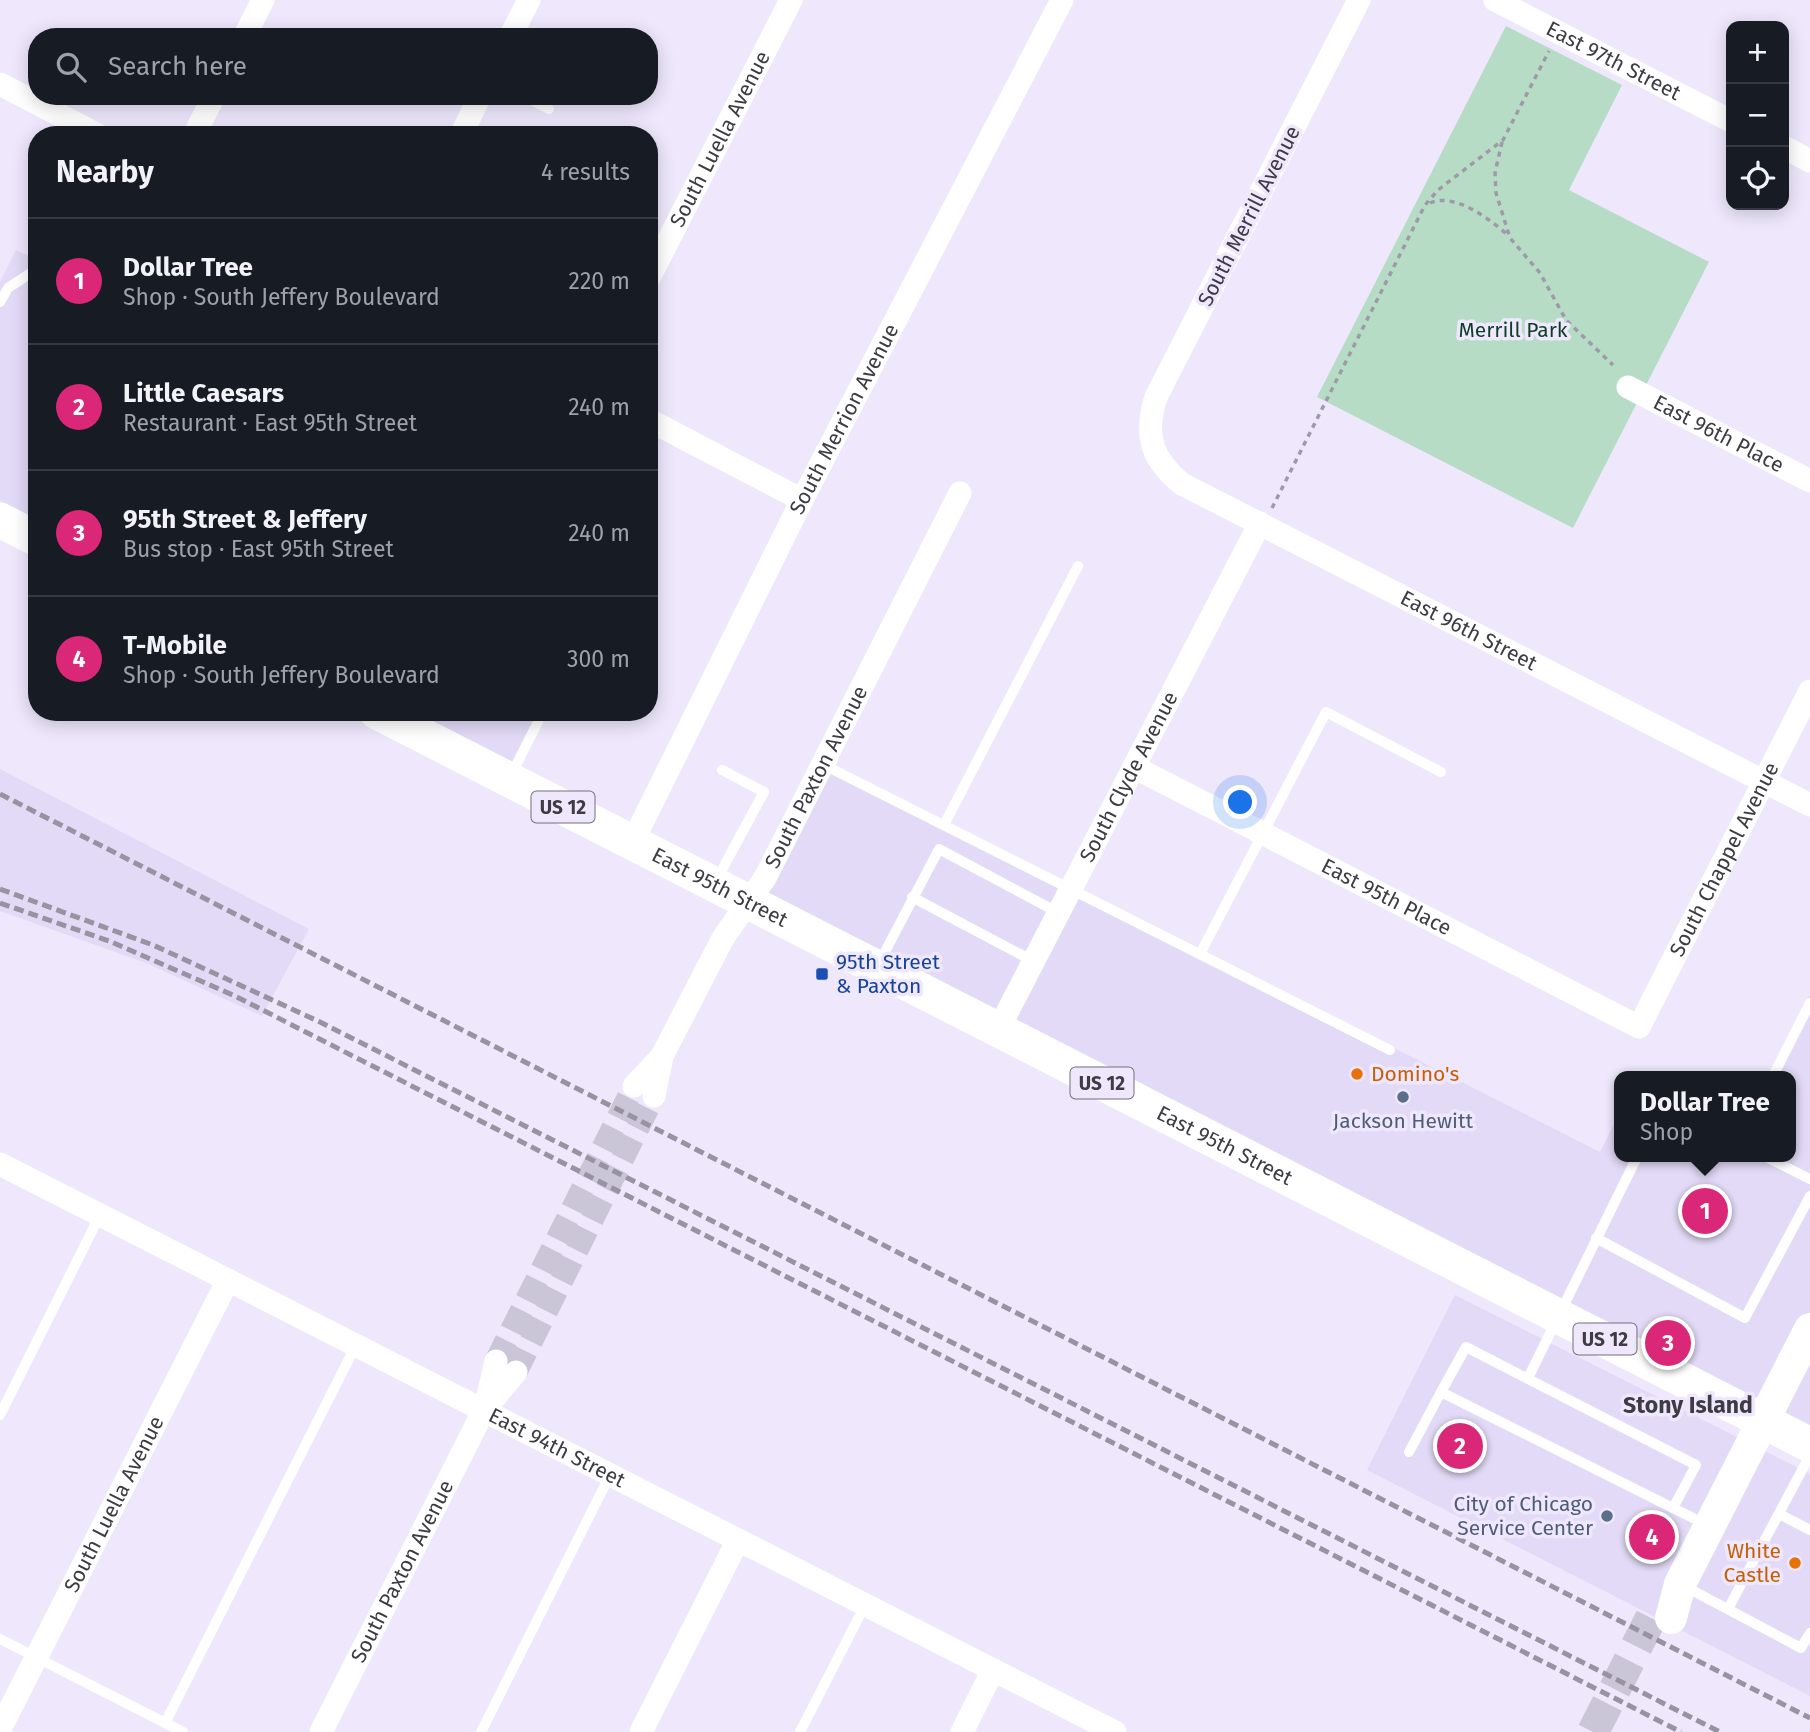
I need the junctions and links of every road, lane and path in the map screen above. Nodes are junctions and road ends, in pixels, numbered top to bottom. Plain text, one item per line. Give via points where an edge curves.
1 (263, 0) edge
2 (529, 0) edge
3 (791, 0) edge
4 (1062, 0) edge
5 (1359, 0) edge
6 (1495, 0) edge
7 (249, 28) edge
8 (515, 28) edge
9 (1552, 46) dead end
10 (0, 84) edge
11 (28, 99) edge
12 (40, 105) edge
13 (209, 105) edge
14 (476, 105) edge
15 (542, 105) edge
16 (549, 109) dead end
17 (1726, 118) edge
18 (81, 126) edge
19 (199, 126) edge
20 (465, 126) edge
21 (1503, 140) junction
22 (1789, 150) edge
23 (1810, 161) edge
24 (1425, 205) junction
25 (1510, 238) junction
26 (658, 260) edge
27 (28, 276) edge
28 (0, 303) edge
29 (1612, 365) dead end
30 (1628, 387) dead end
31 (658, 425) edge
32 (1149, 435) joint
33 (1810, 481) edge
34 (960, 493) dead end
35 (803, 500) junction
36 (1264, 519) junction
37 (0, 520) edge
38 (28, 534) edge
39 (1079, 566) dead end
40 (1810, 691) edge
41 (395, 721) edge
42 (538, 721) edge
43 (822, 764) junction
44 (1134, 767) junction
45 (722, 770) dead end
46 (1441, 772) dead end
47 (509, 779) junction
48 (1764, 781) junction
49 (1810, 804) edge
50 (944, 825) junction
51 (1263, 833) junction
52 (632, 843) junction
53 (714, 884) junction
54 (1072, 888) junction
55 (912, 897) junction
56 (748, 902) junction
57 (1059, 913) junction
58 (1200, 954) junction
59 (1034, 962) junction
60 (876, 967) junction
61 (1810, 1003) edge
62 (1639, 1027) joint
63 (998, 1030) junction
64 (1390, 1050) dead end
65 (1776, 1071) edge
66 (644, 1091) tunnel mouth
67 (1634, 1162) edge
68 (1776, 1162) edge
69 (0, 1164) edge
70 (1810, 1179) edge
71 (1810, 1196) edge
72 (100, 1215) junction
73 (1596, 1238) junction
74 (228, 1280) junction
75 (1558, 1315) junction
76 (1810, 1329) edge
77 (356, 1345) junction
78 (506, 1367) tunnel mouth
79 (1528, 1378) junction
80 (1441, 1392) junction
81 (484, 1410) junction
82 (0, 1415) edge
83 (1763, 1421) junction
84 (1810, 1445) edge
85 (1409, 1452) dead end
86 (1810, 1455) edge
87 (610, 1475) junction
88 (1673, 1507) junction
89 (1779, 1514) junction
90 (1709, 1526) junction
91 (1810, 1530) edge
92 (738, 1540) junction
93 (1680, 1584) junction
94 (865, 1605) junction
95 (1728, 1609) junction
96 (1663, 1614) tunnel mouth
97 (1810, 1633) edge
98 (0, 1639) edge
99 (36, 1657) junction
100 (993, 1670) junction
101 (165, 1723) junction
102 (0, 1730) edge
103 (183, 1732) edge
104 (321, 1732) edge
105 (481, 1732) edge
106 (641, 1732) edge
107 (800, 1732) edge
108 (962, 1732) edge
109 (1115, 1732) edge

1 - 7 street
2 - 8 street
3 - 26 street, South Luella Avenue
4 - 35 street, South Merrion Avenue
5 - 32 street, South Merrill Avenue via 1156,397
6 - 17 street, East 97th Street
9 - 21 path
10 - 11 street
12 - 18 street
13 - 19 street
14 - 20 street
15 - 16 lane
21 - 24 path
21 - 25 path via 1495,173 1496,192
22 - 23 street
24 - 25 path via 1444,200 1459,204
24 - 36 path
25 - 29 path via 1540,274 1566,320
27 - 28 lane via 8,288
30 - 33 street, East 96th Place
31 - 35 street
32 - 36 street, East 96th Street via 1165,471 1182,484
34 - 43 street, South Paxton Avenue
35 - 52 street, South Merrion Avenue
36 - 44 street, South Clyde Avenue
36 - 48 street, East 96th Street
37 - 38 main road
39 - 50 lane
40 - 48 street, South Chappel Avenue
41 - 47 main road, East 95th Street / US 12
42 - 47 lane
43 - 50 lane
43 - 56 street, South Paxton Avenue via 765,878
44 - 51 street, East 95th Place
44 - 54 street, South Clyde Avenue
45 - 53 lane via 764,792
46 - 51 lane via 1326,712
47 - 52 main road, East 95th Street / US 12
48 - 49 street, East 96th Street
48 - 62 street, South Chappel Avenue
50 - 54 lane
51 - 58 lane
51 - 62 street, East 95th Place
52 - 53 main road, East 95th Street / US 12
53 - 56 main road, East 95th Street / US 12
54 - 57 street, South Clyde Avenue
54 - 58 lane
55 - 57 lane via 939,849
55 - 59 lane
55 - 60 lane
56 - 60 main road, East 95th Street / US 12
56 - 66 street, South Paxton Avenue via 723,938
57 - 59 street, South Clyde Avenue
58 - 64 lane
59 - 63 street, South Clyde Avenue
60 - 63 main road, East 95th Street / US 12
61 - 65 lane
63 - 75 main road, East 95th Street / US 12
67 - 73 lane
68 - 70 lane
69 - 72 street, East 94th Street
71 - 73 lane via 1745,1318
72 - 74 street, East 94th Street
72 - 82 lane
73 - 75 lane
74 - 77 street, East 94th Street
74 - 99 street, South Luella Avenue
75 - 79 lane
75 - 83 main road, East 95th Street / US 12
76 - 83 main road
77 - 81 street, East 94th Street
77 - 101 lane
78 - 81 street, South Paxton Avenue
79 - 80 lane via 1466,1347
79 - 88 lane via 1696,1465
80 - 85 lane
80 - 88 lane
81 - 87 street, East 94th Street
81 - 104 street, South Paxton Avenue
83 - 84 main road, East 95th Street / US 12
83 - 90 main road
86 - 89 lane
87 - 92 street, East 94th Street
87 - 105 lane
88 - 90 lane
89 - 91 lane
89 - 95 lane
90 - 93 main road
92 - 94 street, East 94th Street
92 - 106 street
93 - 95 lane
93 - 96 main road
94 - 100 street, East 94th Street
94 - 107 lane
95 - 97 lane via 1801,1648
98 - 99 lane
99 - 101 lane
99 - 102 street, South Luella Avenue
100 - 108 street
100 - 109 street, East 94th Street
101 - 103 lane

